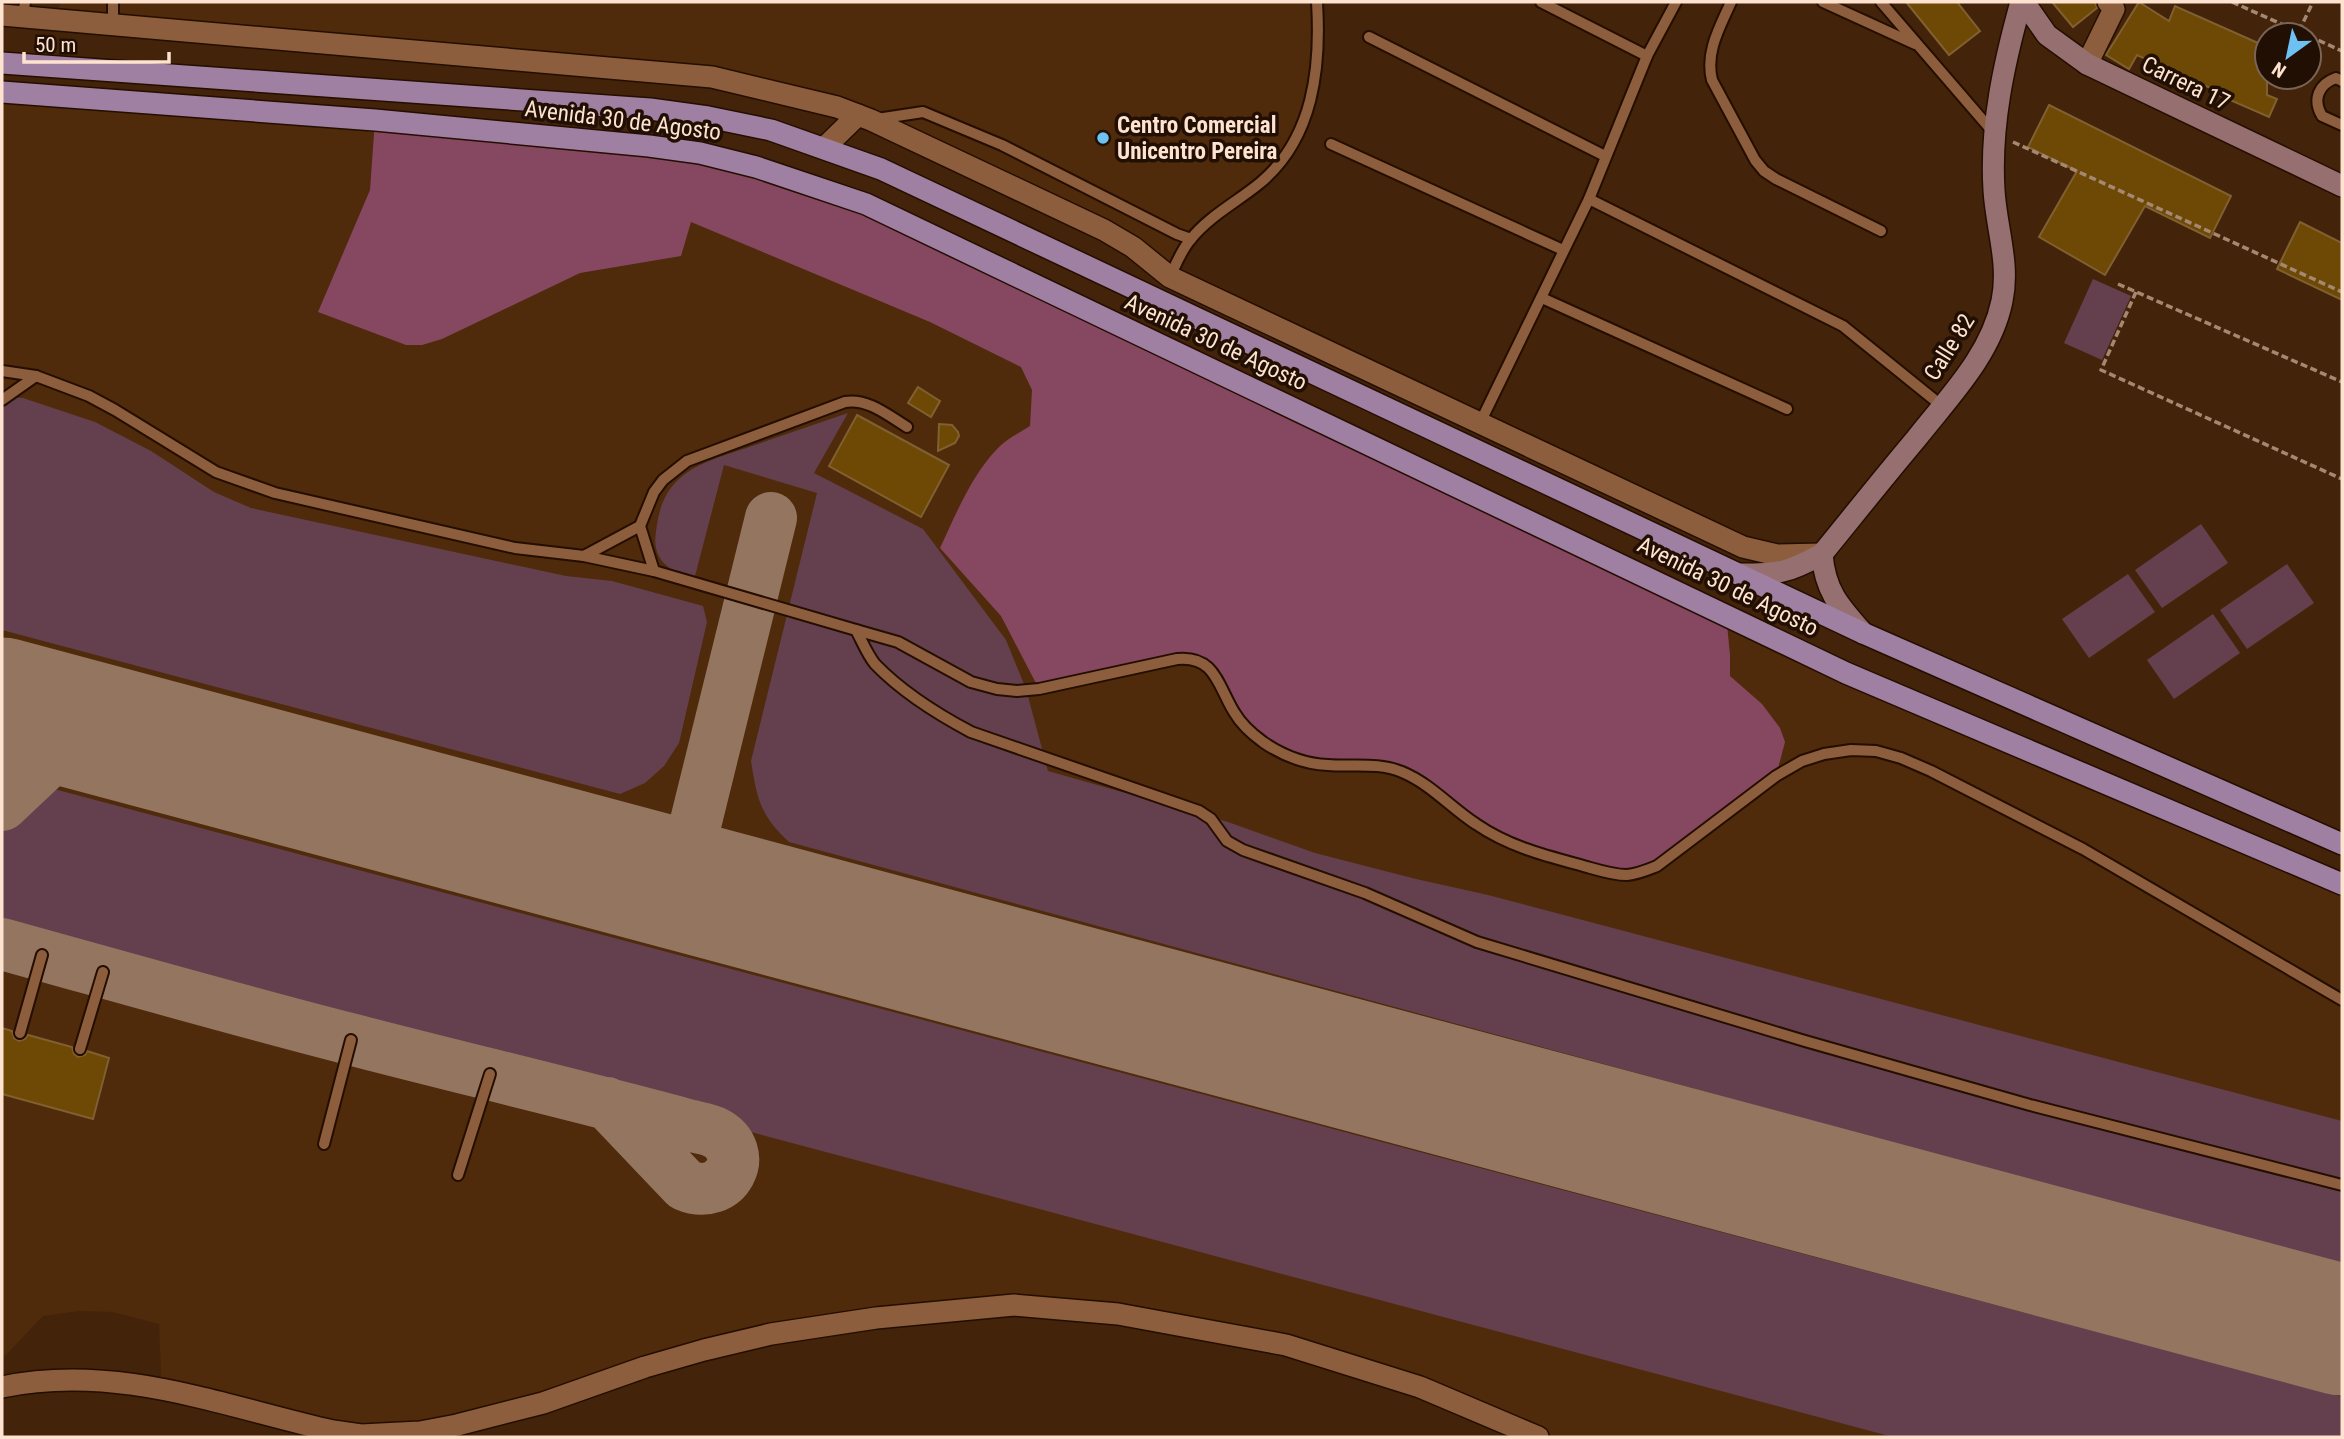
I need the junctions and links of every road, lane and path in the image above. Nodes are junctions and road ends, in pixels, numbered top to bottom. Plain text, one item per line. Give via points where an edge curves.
1 (113, 2) edge
2 (1317, 2) edge
3 (1541, 2) edge
4 (1676, 2) edge
5 (1731, 2) edge
6 (1823, 2) edge
7 (1881, 2) edge
8 (2023, 2) edge
9 (2109, 2) edge
10 (2232, 2) edge
11 (2313, 2) edge
12 (16, 11) edge
13 (2274, 21) edge
14 (2304, 21) edge
15 (113, 25) junction
16 (1369, 37) dead end
17 (2323, 43) edge
18 (1918, 45) junction
19 (2342, 51) edge
20 (1647, 56) junction
21 (2, 63) edge
22 (2087, 64) junction
23 (2342, 81) edge
24 (2, 92) edge
25 (864, 117) junction
26 (2342, 125) edge
27 (1995, 134) junction
28 (1331, 144) dead end
29 (824, 148) junction
30 (1605, 156) junction
31 (2342, 186) edge
32 (1589, 199) junction
33 (1881, 231) dead end
34 (1191, 239) junction
35 (1563, 250) junction
36 (1170, 277) junction
37 (2118, 284) dead end
38 (2136, 292) junction
39 (2342, 292) edge
40 (1542, 298) junction
41 (1162, 302) junction
42 (2, 371) edge
43 (36, 376) junction
44 (2342, 382) edge
45 (2, 400) edge
46 (1942, 406) junction
47 (1787, 409) dead end
48 (1480, 423) junction
49 (907, 427) dead end
50 (2342, 479) edge
51 (640, 526) junction
52 (1822, 554) junction
53 (584, 556) junction
54 (654, 571) junction
55 (1741, 574) junction
56 (856, 630) junction
57 (1863, 633) junction
58 (2342, 844) edge
59 (2342, 884) edge
60 (42, 955) dead end
61 (103, 972) dead end
62 (2342, 1000) edge
63 (20, 1033) dead end
64 (351, 1040) dead end
65 (80, 1049) dead end
66 (490, 1074) dead end
67 (324, 1144) dead end
68 (458, 1175) dead end
69 (2342, 1185) edge
70 (2, 1387) edge
71 (1538, 1437) edge

1 - 15 lane
2 - 34 lane via 1316,76 1302,127 1278,166
3 - 20 lane
4 - 20 lane
5 - 33 lane via 1713,44 1710,69 1755,160 1776,179
6 - 18 lane
7 - 18 lane
8 - 22 street, Carrera 17 via 2047,35
8 - 27 street, Calle 82 via 2005,69
9 - 22 street via 2114,9
10 - 13 path
11 - 14 path
12 - 15 street
15 - 25 street via 712,77
16 - 30 lane
17 - 19 path
18 - 27 lane
20 - 30 lane
21 - 29 main road, Avenida 30 de Agosto via 650,109 771,130
22 - 31 street, Carrera 17
23 - 26 lane via 2336,78 2324,84 2317,96 2322,116
24 - 59 main road, Avenida 30 de Agosto via 649,146 700,153 813,185 866,204 1846,673
25 - 29 street
25 - 34 lane via 923,113 1002,145
25 - 36 street via 1104,230
27 - 39 path
27 - 46 street, Calle 82 via 1994,191 2004,262 2002,298 1992,334
28 - 35 lane
29 - 41 main road, Avenida 30 de Agosto via 881,169
30 - 32 lane
32 - 35 lane
32 - 46 lane via 1843,326
34 - 36 lane
35 - 40 lane
36 - 41 street
36 - 48 street
37 - 38 path
38 - 44 path
38 - 50 path via 2101,370
40 - 47 lane
40 - 48 lane
41 - 55 main road, Avenida 30 de Agosto
42 - 43 lane
43 - 45 lane
43 - 53 lane via 89,396 216,472 245,484 515,548
46 - 52 street, Calle 82
48 - 52 street via 1742,547 1777,555
49 - 51 lane via 867,404 845,402 687,461 654,492
51 - 53 lane
51 - 54 lane
52 - 55 street, Calle 82 via 1775,574
52 - 57 street via 1829,589
53 - 54 lane
54 - 56 lane
55 - 57 main road, Avenida 30 de Agosto
56 - 62 lane via 898,642 971,682 997,689 1039,689 1177,659 1198,661 1214,674 1243,725 1288,756 1308,763 1401,771 1501,839 1528,851 1615,874 1641,873 1657,866 1802,761 1851,750 1877,751 1931,771 2083,849
56 - 69 lane via 882,670 944,718 971,732 1199,811 1227,841 1243,850 1365,893 1477,942 2017,1102
57 - 58 main road, Avenida 30 de Agosto
60 - 63 lane
61 - 65 lane
64 - 67 lane
66 - 68 lane
70 - 71 street via 52,1381 124,1382 332,1431 410,1433 543,1402 645,1367 771,1334 876,1318 1014,1306 1118,1314 1286,1345 1420,1387

